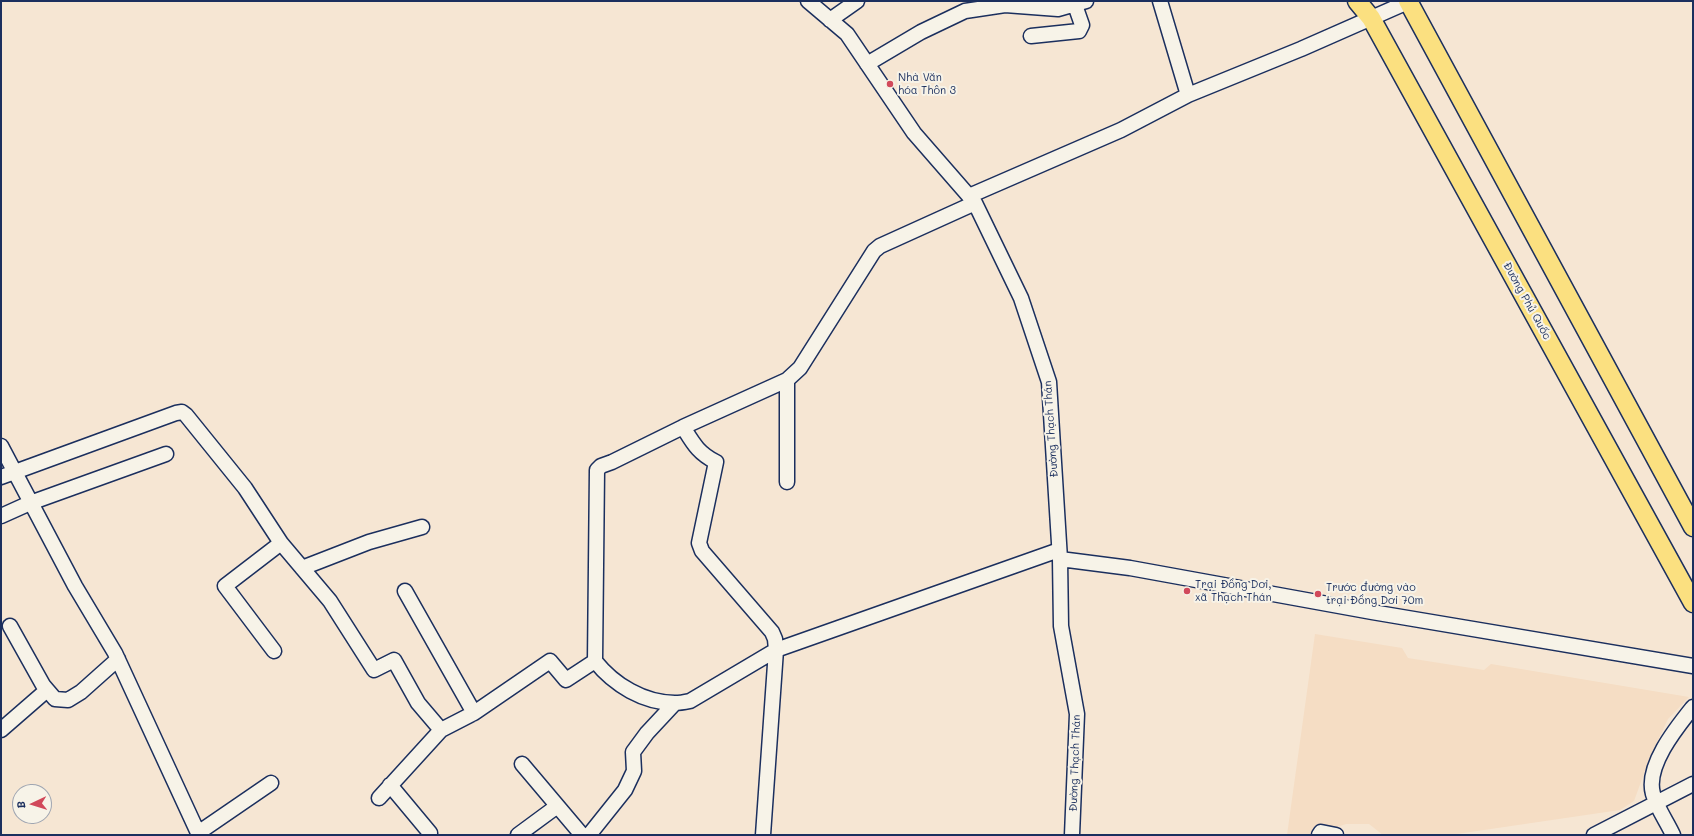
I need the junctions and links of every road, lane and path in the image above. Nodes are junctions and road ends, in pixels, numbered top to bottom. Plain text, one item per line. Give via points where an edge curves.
1 (808, 1) edge
2 (857, 1) edge
3 (1160, 1) edge
4 (1357, 1) edge
5 (1409, 1) edge
6 (1080, 3) edge
7 (1371, 18) junction
8 (830, 20) junction
9 (1032, 36) dead end
10 (867, 64) junction
11 (1188, 95) junction
12 (972, 200) junction
13 (787, 380) junction
14 (683, 427) junction
15 (1, 446) edge
16 (166, 454) dead end
17 (15, 473) junction
18 (1, 477) edge
19 (787, 482) dead end
20 (30, 503) junction
21 (1, 516) edge
22 (422, 527) dead end
23 (1693, 527) edge
24 (281, 543) junction
25 (1060, 554) junction
26 (302, 568) junction
27 (405, 591) dead end
28 (1693, 603) edge
29 (10, 626) dead end
30 (776, 650) junction
31 (274, 651) dead end
32 (118, 659) junction
33 (595, 661) junction
34 (1693, 666) edge
35 (47, 690) junction
36 (675, 704) junction
37 (1693, 707) edge
38 (474, 712) junction
39 (1, 730) edge
40 (441, 730) junction
41 (522, 764) dead end
42 (271, 784) dead end
43 (1693, 784) edge
44 (390, 785) junction
45 (378, 798) dead end
46 (1657, 803) junction
47 (556, 807) junction
48 (430, 833) dead end
49 (199, 834) edge
50 (518, 835) edge
51 (582, 835) edge
52 (589, 835) edge
53 (763, 835) edge
54 (1072, 835) edge
55 (1318, 835) edge
56 (1336, 835) edge
57 (1594, 835) edge
58 (1673, 835) edge

1 - 8 street, Đường Thạch Thán
2 - 8 street
3 - 11 street
4 - 7 main road, Đường Phủ Quốc
5 - 7 street
5 - 23 main road
6 - 9 street via 1082,25 1079,31
6 - 10 street via 1058,10 1005,5 965,12 921,32
7 - 11 street
7 - 28 main road, Đường Phủ Quốc
8 - 10 street, Đường Thạch Thán via 847,34
10 - 12 street, Đường Thạch Thán via 914,133
11 - 12 street via 1122,130
12 - 13 street via 874,251 800,368
12 - 25 street, Đường Thạch Thán via 1021,298 1049,382
13 - 14 street
13 - 19 street
14 - 30 street via 704,456 716,462 699,543 702,551 772,632
14 - 33 street via 597,470
15 - 17 street
16 - 20 street
17 - 18 street
17 - 20 street
17 - 24 street via 182,412 245,488
20 - 21 street
20 - 32 street
22 - 26 street via 369,542
24 - 26 street
24 - 31 street via 225,586
25 - 30 street
25 - 34 street via 1372,612
25 - 54 street, Đường Thạch Thán via 1061,626 1077,714
26 - 40 street via 330,601 374,670 394,660 418,703
27 - 38 street
29 - 35 street
30 - 36 street via 690,701
30 - 53 street
32 - 35 street via 81,692 68,700 55,699
32 - 49 street
33 - 36 street via 605,674 625,688 648,698
33 - 38 street via 566,680 550,661
35 - 39 street
36 - 52 street via 633,752 634,771 625,790
37 - 46 street via 1662,750 1653,776 1652,793
38 - 40 street
40 - 44 street
41 - 47 street
42 - 49 street
43 - 46 street
44 - 45 street
44 - 48 street
46 - 57 street
46 - 58 street
47 - 50 street
47 - 51 street
55 - 56 street via 1321,832

